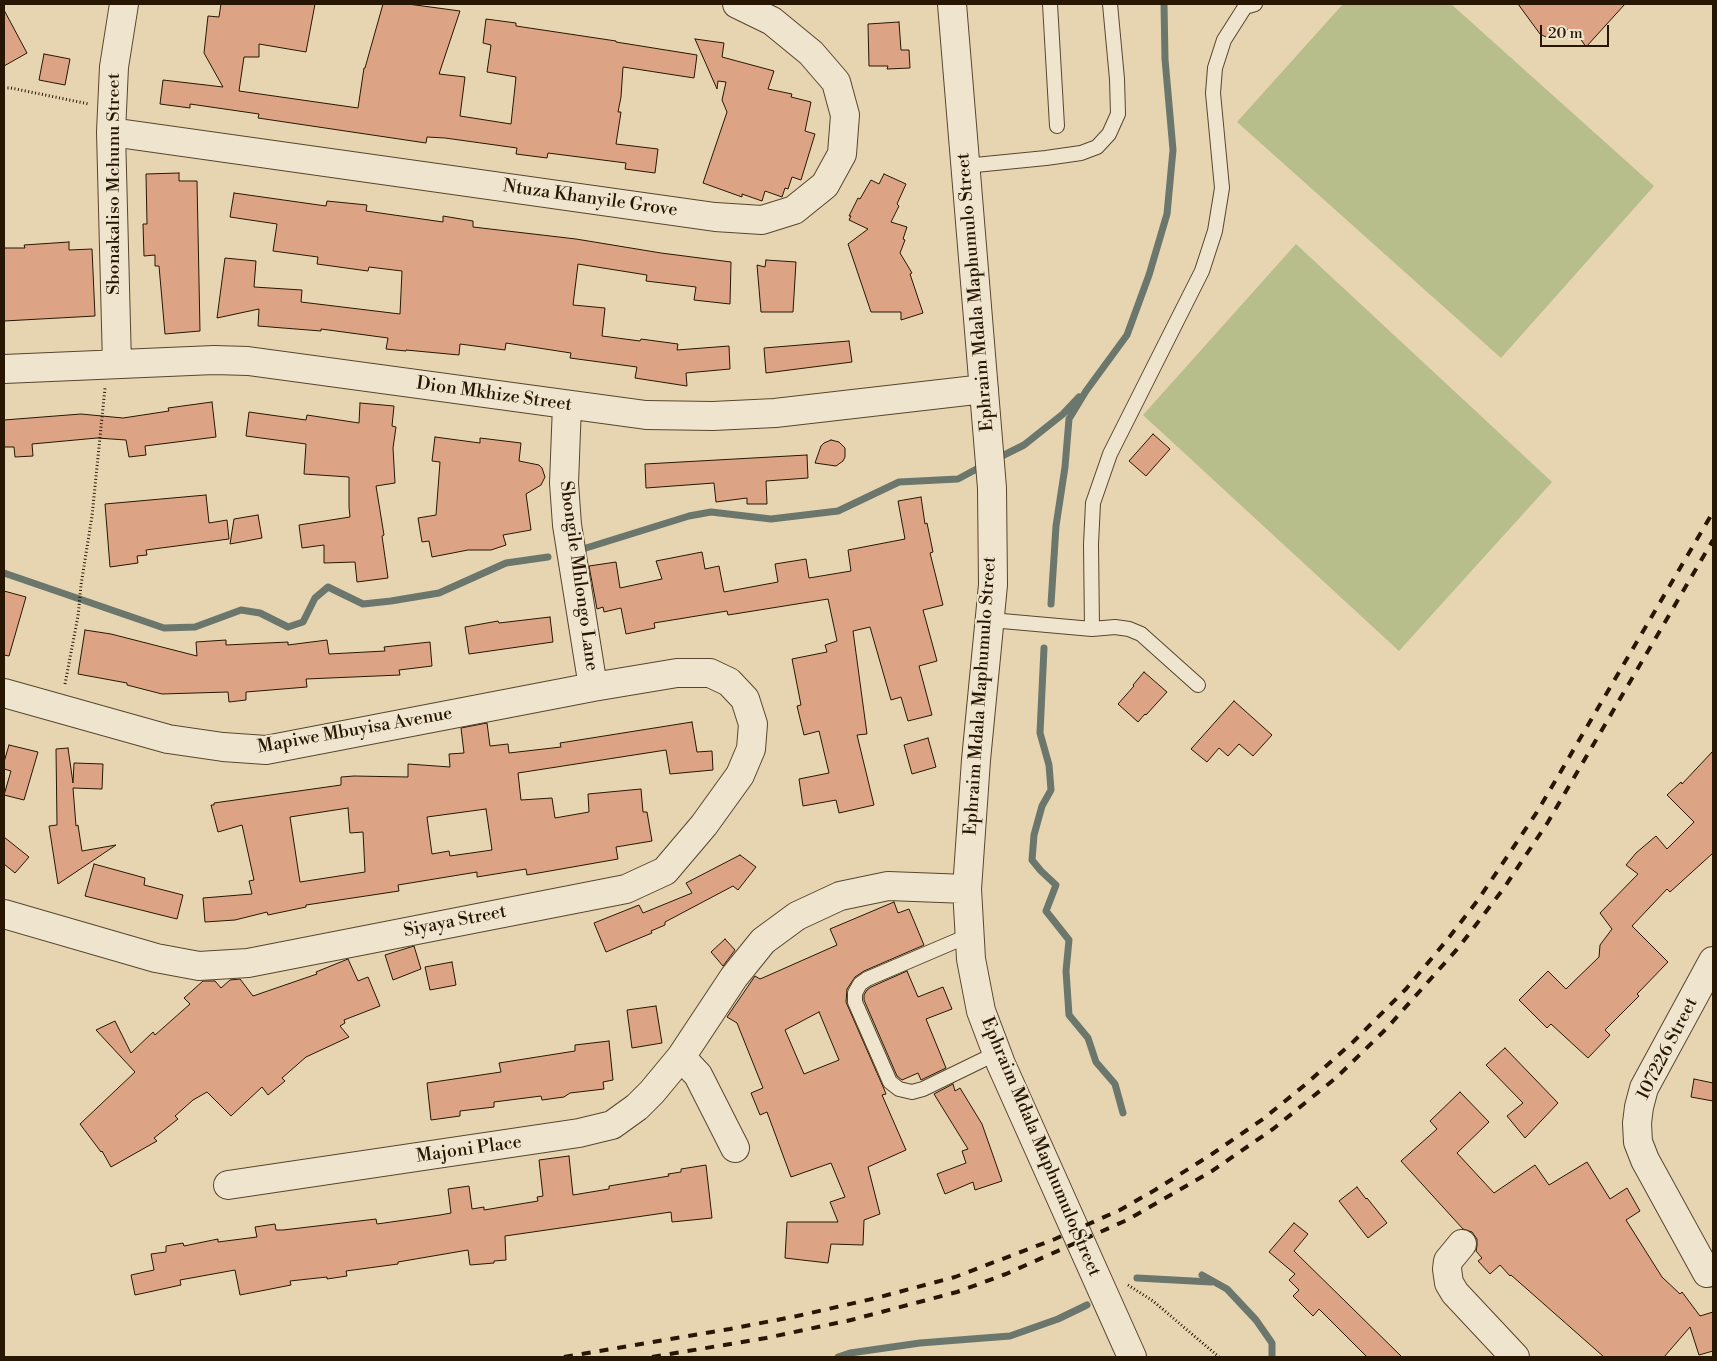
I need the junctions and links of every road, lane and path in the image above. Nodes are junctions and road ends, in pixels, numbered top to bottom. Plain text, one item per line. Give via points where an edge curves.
1 (124, 4) edge
2 (737, 4) edge
3 (952, 4) edge
4 (1050, 4) edge
5 (1110, 4) edge
6 (1246, 5) edge
7 (4, 88) edge
8 (97, 105) dead end
9 (1057, 126) dead end
10 (111, 132) junction
11 (965, 166) junction
12 (112, 364) junction
13 (4, 369) edge
14 (984, 389) junction
15 (567, 405) junction
16 (991, 620) junction
17 (1092, 629) junction
18 (710, 673) joint
19 (1198, 685) dead end
20 (593, 687) junction
21 (4, 693) edge
22 (60, 709) junction
23 (967, 889) junction
24 (4, 914) edge
25 (970, 935) junction
26 (1713, 961) edge
27 (997, 1053) junction
28 (681, 1057) junction
29 (734, 1148) dead end
30 (228, 1185) dead end
31 (1462, 1244) dead end
32 (1092, 1268) junction
33 (1707, 1273) dead end
34 (1131, 1357) edge
35 (1219, 1357) edge
36 (1515, 1357) edge

1 - 10 street, Sbonakaliso Mchunu Street via 114,67
2 - 10 street, Ntuza Khanyile Grove via 772,21 811,53 836,82 845,115 842,154 825,185 794,210 762,220 715,217
3 - 11 street, Ephraim Mdala Maphumulo Street
4 - 9 lane
5 - 11 lane via 1118,114 1109,134 1098,147 1046,158
6 - 17 lane via 1224,40 1215,68 1213,93 1222,188 1215,231 1202,271 1110,454 1093,503
7 - 8 path
10 - 12 street, Sbonakaliso Mchunu Street
11 - 14 street, Ephraim Mdala Maphumulo Street
12 - 13 street, Dion Mkhize Street
12 - 15 street, Dion Mkhize Street via 248,360
12 - 22 path via 78,616
14 - 15 street, Dion Mkhize Street via 775,413 712,416 646,415
14 - 16 street, Ephraim Mdala Maphumulo Street via 992,488
15 - 20 street, Sbongile Mhlongo Lane via 564,483 567,525
16 - 17 lane
16 - 23 street, Ephraim Mdala Maphumulo Street
17 - 19 lane via 1115,627 1141,634
18 - 20 street, Mapiwe Mbuyisa Avenue via 677,673
18 - 24 street, Siyaya Street via 729,682 745,699 753,724 751,749 740,775 665,871 626,889 248,964 199,966 156,958
20 - 22 street, Mapiwe Mbuyisa Avenue via 266,750 168,739
21 - 22 street, Mapiwe Mbuyisa Avenue
23 - 25 street, Ephraim Mdala Maphumulo Street
23 - 28 street, Majoni Place via 888,886 840,896 797,916 762,941 734,976
25 - 27 street, Ephraim Mdala Maphumulo Street via 981,1011
25 - 27 lane via 867,979 855,993 855,1002 890,1082 899,1089 912,1092 923,1089
26 - 33 street, 107226 Street via 1644,1088 1637,1124 1644,1160
27 - 32 street, Ephraim Mdala Maphumulo Street
28 - 29 street via 698,1075
28 - 30 street, Majoni Place via 638,1107 612,1125 579,1133
31 - 36 street via 1448,1261 1449,1283 1455,1294
32 - 34 street, Ephraim Mdala Maphumulo Street
32 - 35 path via 1153,1300

